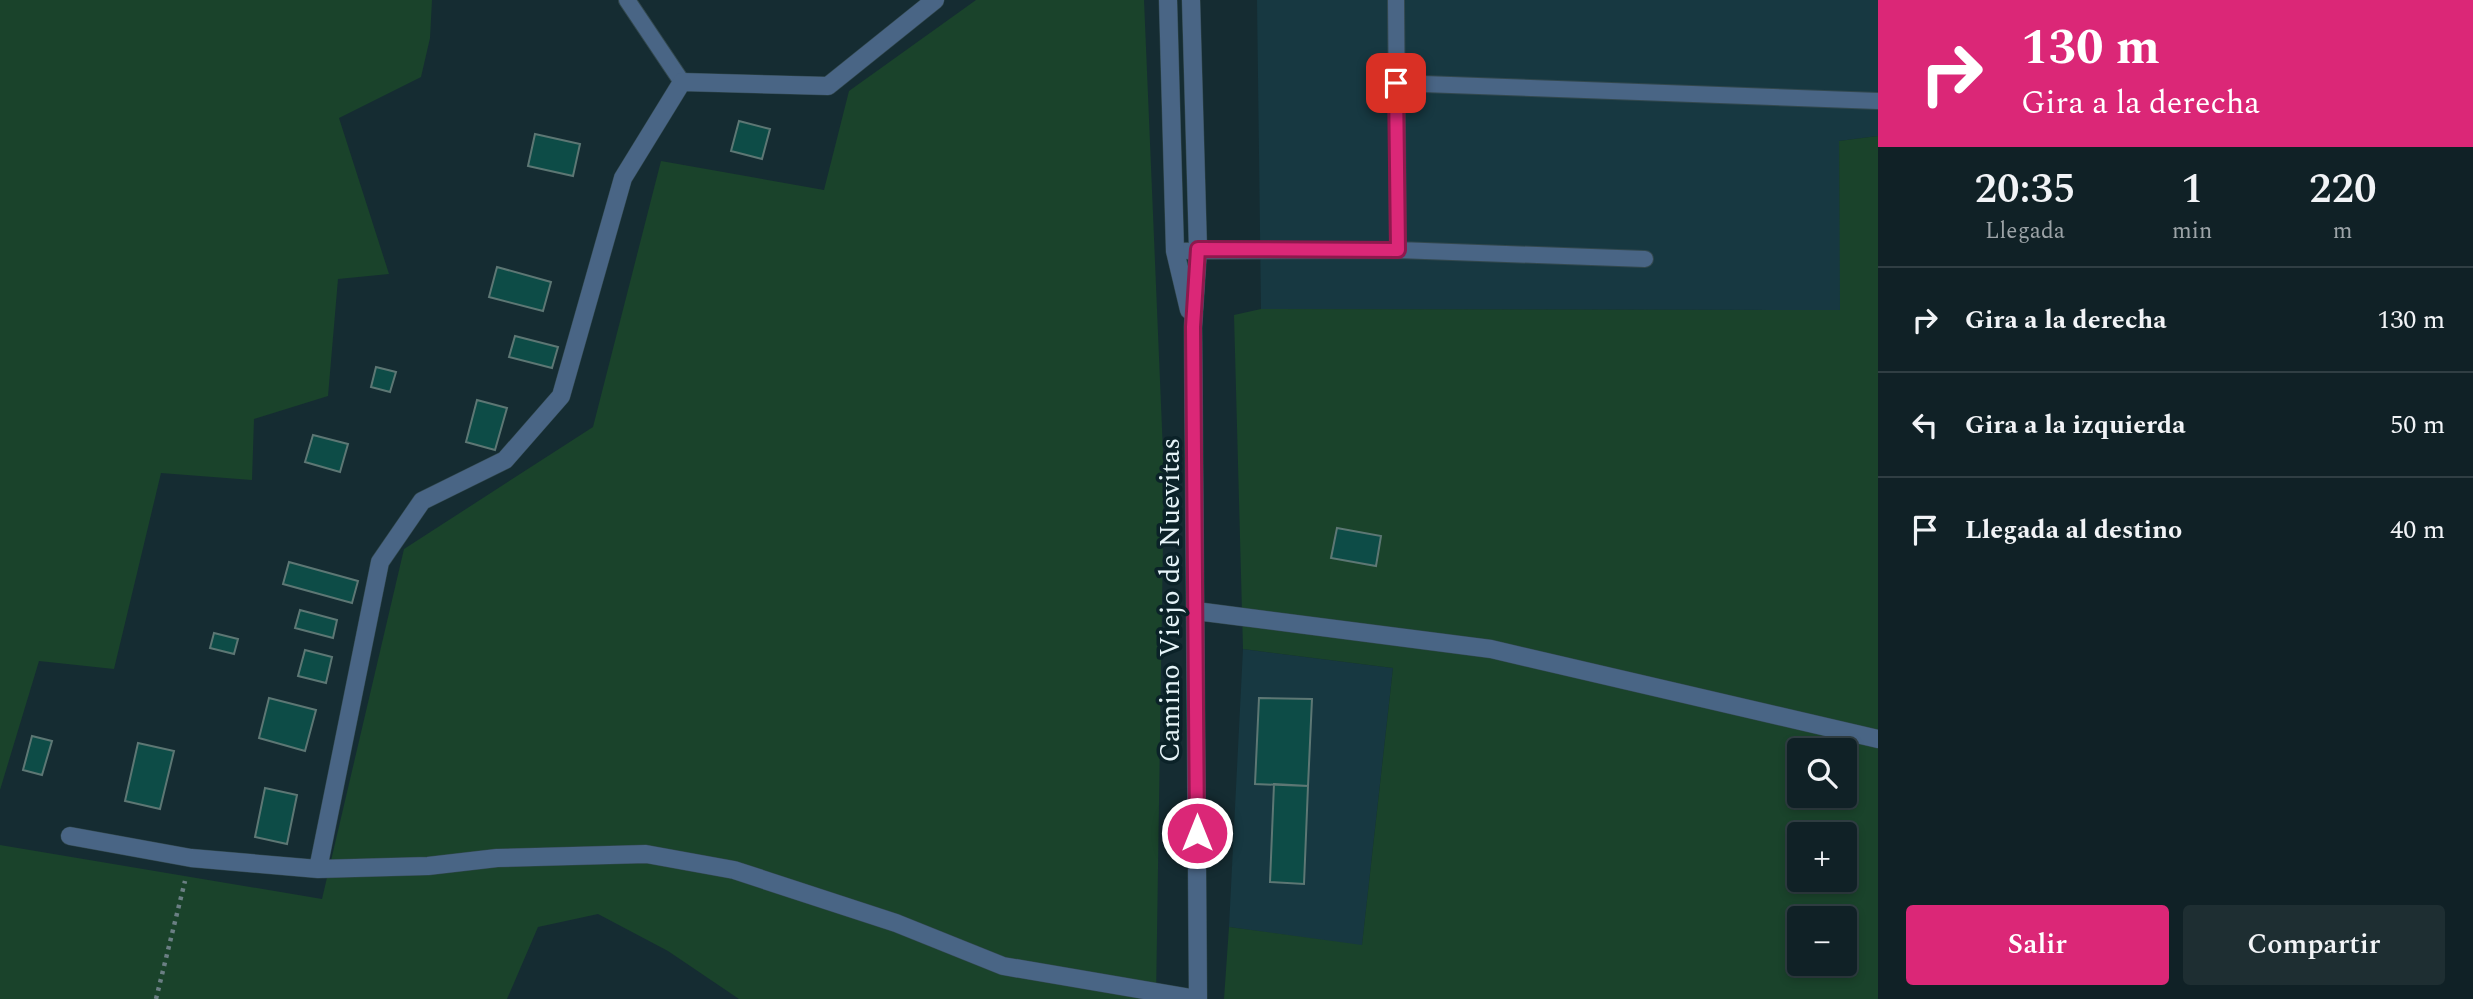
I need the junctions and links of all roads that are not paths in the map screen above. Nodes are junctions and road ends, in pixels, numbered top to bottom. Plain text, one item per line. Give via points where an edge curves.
1 (627, 0) edge
2 (936, 0) edge
3 (1168, 0) edge
4 (1191, 0) edge
5 (1396, 0) edge
6 (682, 82) junction
7 (1396, 83) junction
8 (1878, 101) edge
9 (1198, 249) junction
10 (1398, 250) junction
11 (1175, 251) junction
12 (1645, 259) dead end
13 (1193, 327) junction
14 (1196, 611) junction
15 (1878, 739) edge
16 (70, 836) dead end
17 (318, 869) junction
18 (1198, 999) edge

1 - 6 lane
2 - 6 street via 828,86
3 - 11 street, Camino Viejo de Nuevitas
4 - 9 street, Camino Viejo de Nuevitas
5 - 7 lane
6 - 17 street via 622,178 561,396 505,460 422,500 380,562
7 - 8 lane
7 - 10 lane
9 - 10 lane
9 - 11 lane
9 - 13 street, Camino Viejo de Nuevitas
10 - 12 lane
11 - 13 street, Camino Viejo de Nuevitas
13 - 14 street, Camino Viejo de Nuevitas
14 - 15 street via 1491,649
14 - 18 street, Camino Viejo de Nuevitas
16 - 17 street via 191,858
17 - 18 street via 646,854 734,870 897,923 1003,966

